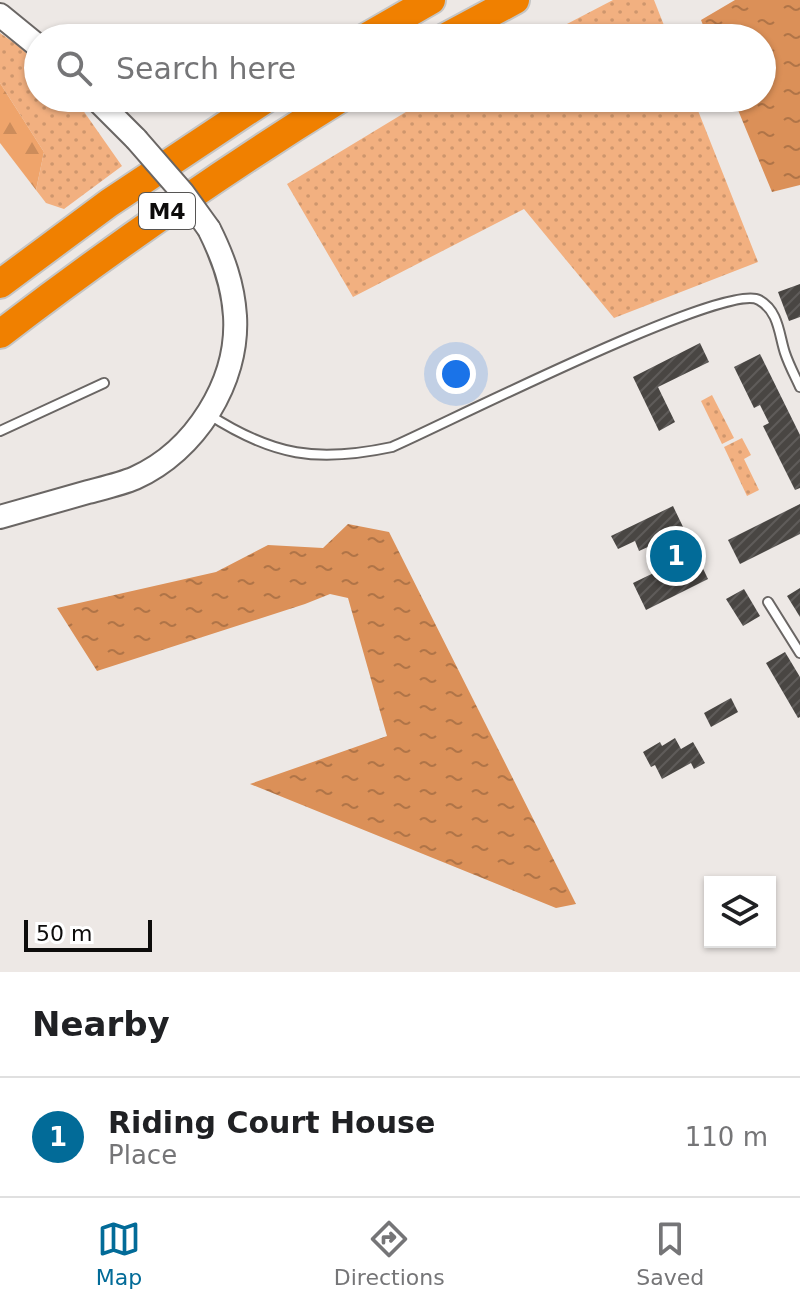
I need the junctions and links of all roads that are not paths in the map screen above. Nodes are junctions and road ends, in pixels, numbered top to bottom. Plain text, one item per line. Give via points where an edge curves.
1 (431, 0) edge
2 (515, 0) edge
3 (0, 15) edge
4 (389, 24) edge
5 (470, 24) edge
6 (24, 35) edge
7 (109, 112) edge
8 (246, 112) edge
9 (319, 112) edge
10 (0, 284) edge
11 (0, 334) edge
12 (104, 383) dead end
13 (800, 387) edge
14 (208, 414) junction
15 (0, 431) edge
16 (0, 517) edge
17 (768, 602) dead end
18 (800, 653) edge

1 - 4 highway
2 - 5 highway
3 - 6 street
7 - 14 street, bridge via 183,193 224,259 236,318 223,386
8 - 10 highway, M4
9 - 11 highway, M4 via 144,227
12 - 15 lane
13 - 14 lane via 772,311 760,300 739,298 693,311 426,433 370,452 326,456 286,451 253,440
14 - 16 street via 187,441 135,478
17 - 18 lane

